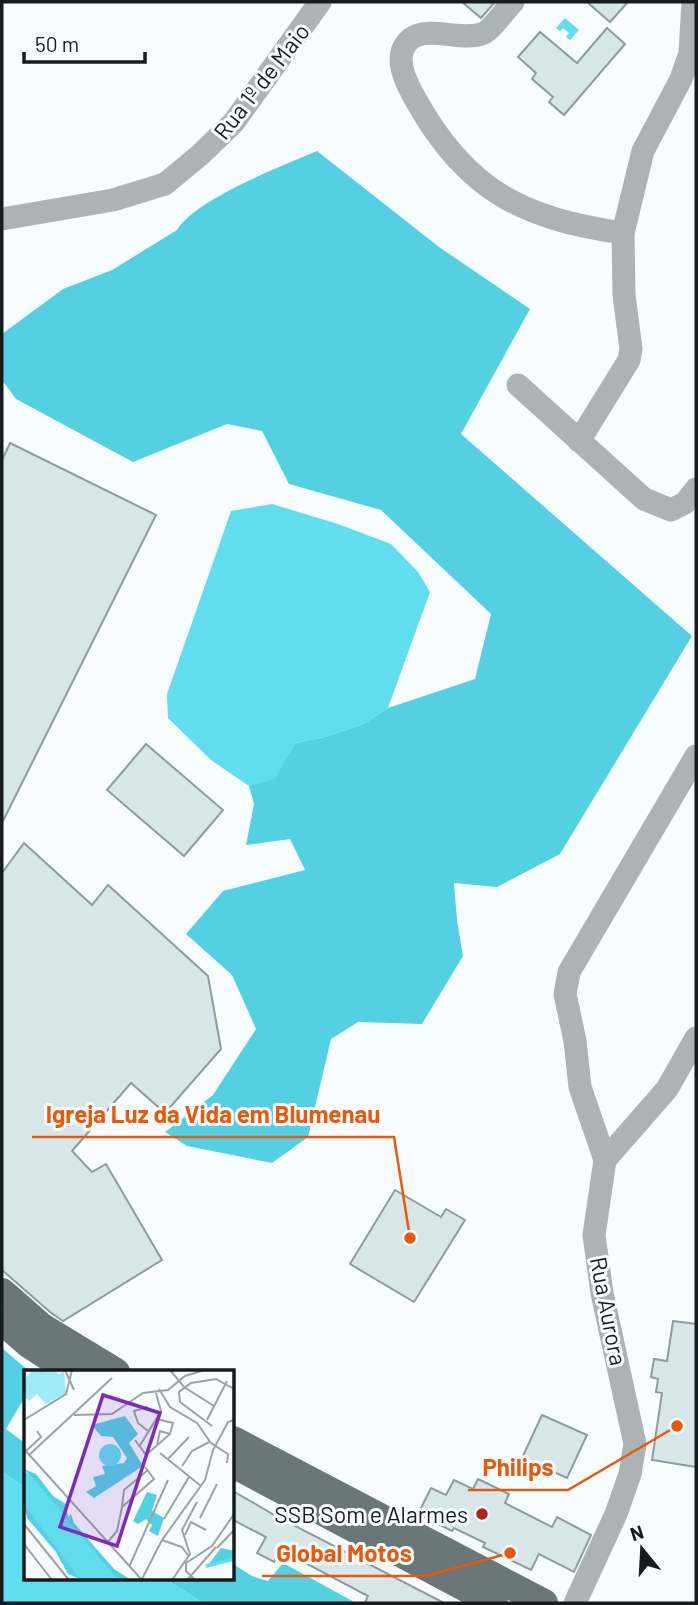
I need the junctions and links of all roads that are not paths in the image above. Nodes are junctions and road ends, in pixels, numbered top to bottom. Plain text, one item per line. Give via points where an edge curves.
1 (320, 2) edge
2 (513, 2) edge
3 (693, 2) edge
4 (689, 76) edge
5 (2, 219) edge
6 (622, 233) junction
7 (518, 385) dead end
8 (579, 441) junction
9 (696, 489) edge
10 (696, 756) edge
11 (696, 1038) edge
12 (605, 1160) junction
13 (2, 1292) edge
14 (2, 1321) edge
15 (69, 1370) edge
16 (113, 1370) edge
17 (234, 1441) edge
18 (234, 1465) edge
19 (494, 1603) edge
20 (544, 1603) edge
21 (575, 1603) edge

1 - 5 street, Rua 1º de Maio via 234,122 165,184 113,201
2 - 6 street via 484,33 415,36 402,54 402,71 411,92 432,129 485,186 552,219
3 - 4 street
4 - 6 street via 643,151
6 - 8 street via 629,360
7 - 8 street
8 - 9 street via 658,506 671,510 685,503
10 - 12 street via 569,972 565,994 580,1087
11 - 12 street via 667,1089
12 - 21 street, Rua Aurora via 594,1235 635,1444 616,1514
13 - 16 main road via 41,1327
14 - 15 main road
17 - 20 main road
18 - 19 main road

